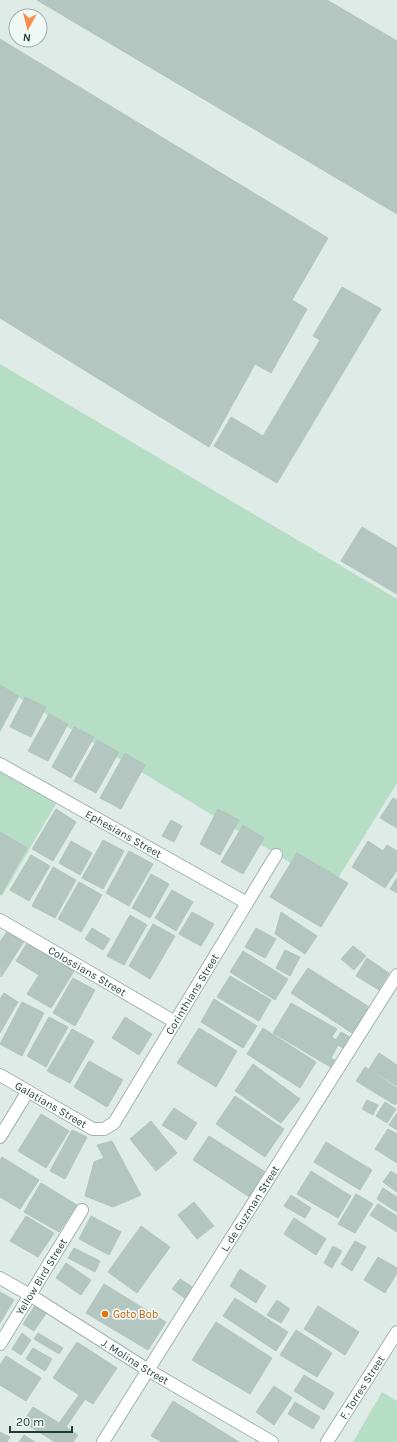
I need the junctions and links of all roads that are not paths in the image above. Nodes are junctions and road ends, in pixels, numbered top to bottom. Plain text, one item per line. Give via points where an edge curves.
1 (0, 764) edge
2 (276, 855) dead end
3 (247, 903) junction
4 (0, 920) edge
5 (397, 976) edge
6 (175, 1022) junction
7 (0, 1075) edge
8 (28, 1091) junction
9 (104, 1129) joint
10 (0, 1137) edge
11 (82, 1210) dead end
12 (0, 1278) edge
13 (30, 1295) junction
14 (397, 1332) edge
15 (0, 1344) edge
16 (148, 1370) junction
17 (104, 1442) edge
18 (272, 1442) edge
19 (327, 1442) edge

1 - 3 street, Ephesians Street
2 - 3 street, Corinthians Street
3 - 6 street, Corinthians Street
4 - 6 street, Colossians Street
5 - 16 street, L. de Guzman Street
6 - 9 street, Corinthians Street via 114,1123
7 - 8 street, Galatians Street
8 - 9 street, Galatians Street via 93,1129
8 - 10 street
11 - 13 street, Yellow Bird Street
12 - 13 street, J. Molina Street
13 - 15 street, Yellow Bird Street
13 - 16 street, J. Molina Street
14 - 19 street, F. Torres Street
16 - 17 street, L. de Guzman Street
16 - 18 street, J. Molina Street

